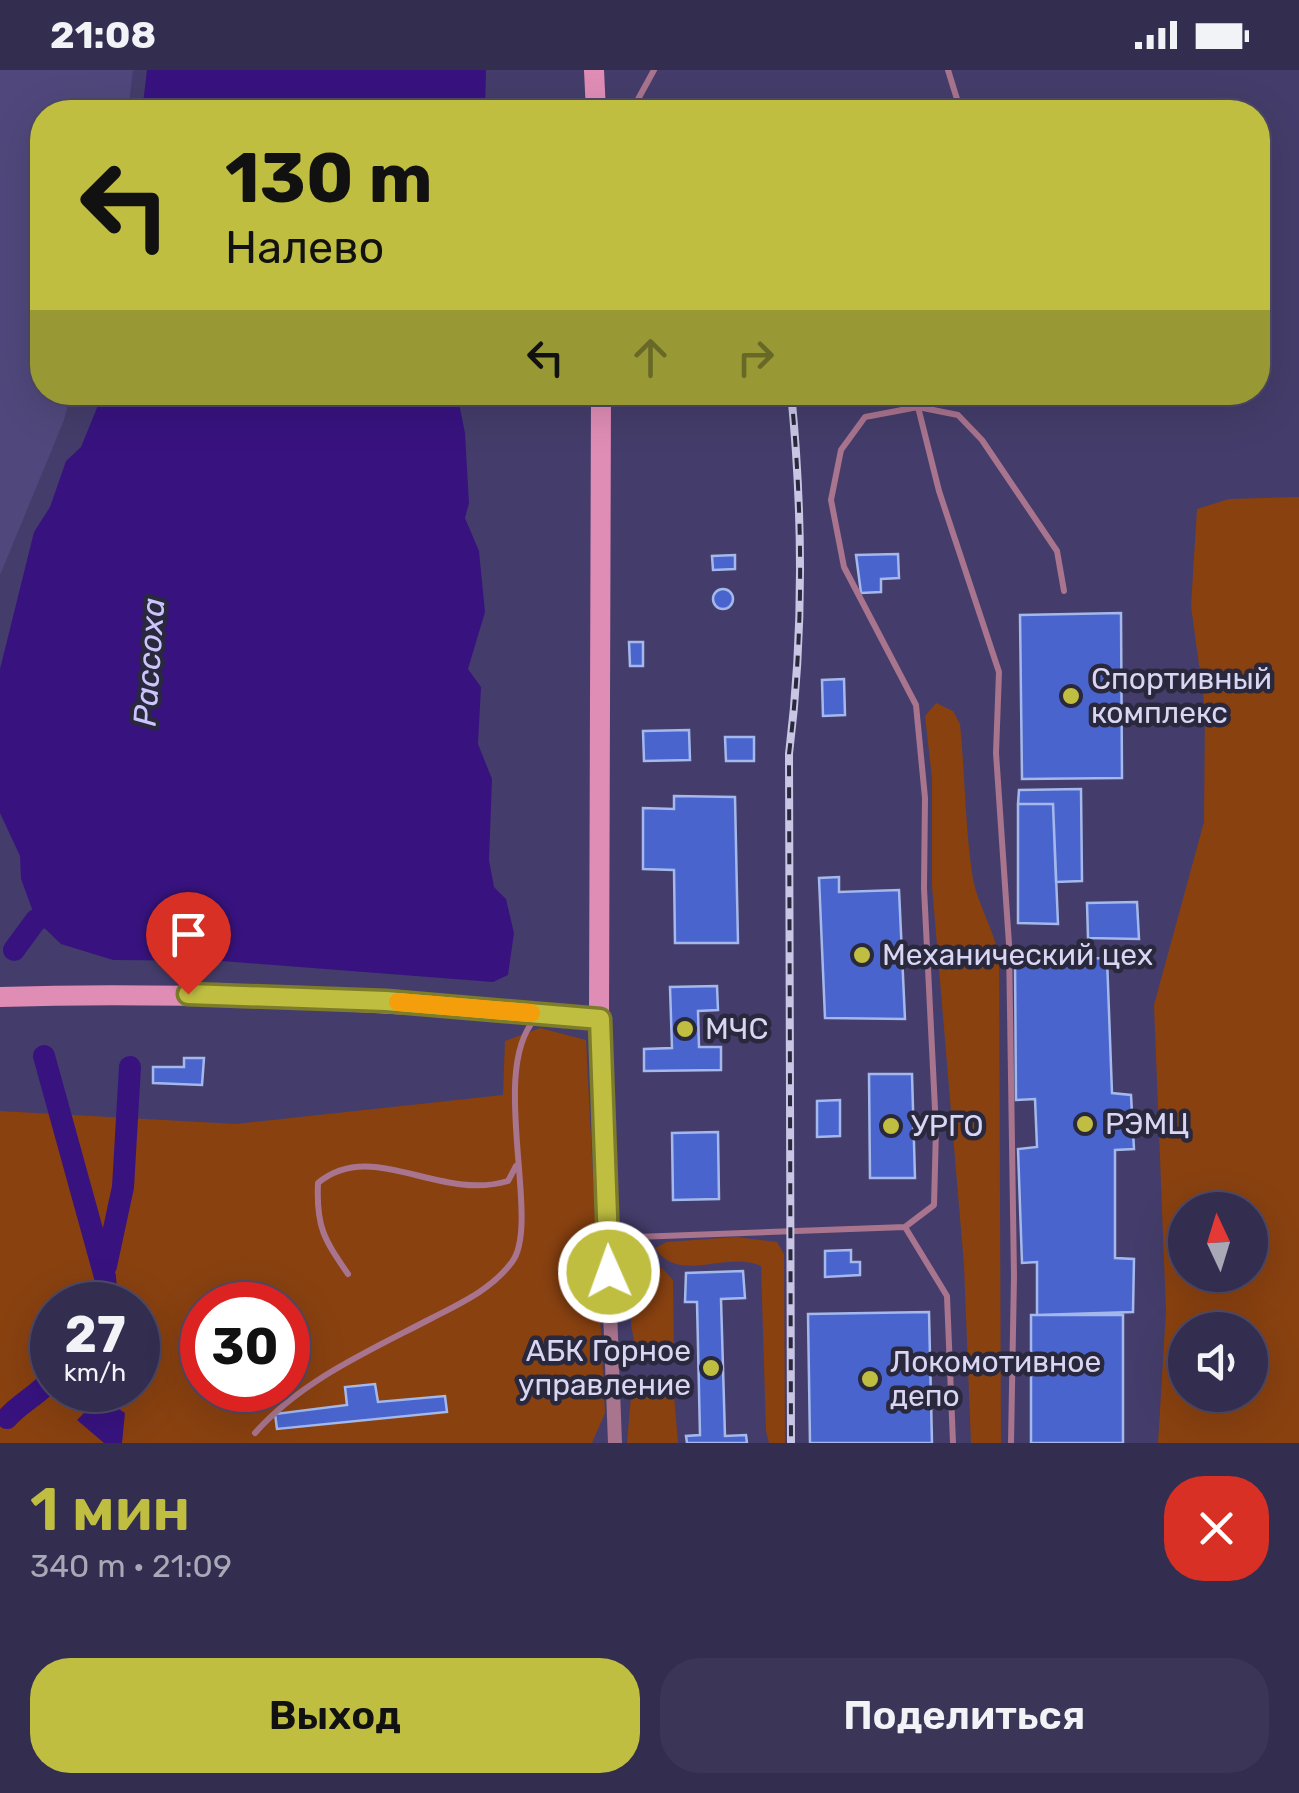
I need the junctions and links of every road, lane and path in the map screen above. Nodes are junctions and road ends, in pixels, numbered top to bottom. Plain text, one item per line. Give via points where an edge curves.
1 (594, 70) edge
2 (654, 70) edge
3 (948, 70) edge
4 (595, 100) edge
5 (638, 100) edge
6 (958, 100) edge
7 (601, 405) edge
8 (918, 407) junction
9 (1064, 591) dead end
10 (0, 998) edge
11 (539, 1014) junction
12 (600, 1019) junction
13 (516, 1164) junction
14 (905, 1226) junction
15 (608, 1238) junction
16 (348, 1274) dead end
17 (254, 1433) dead end
18 (615, 1443) edge
19 (952, 1443) edge
20 (1011, 1443) edge

1 - 4 street
2 - 5 lane
3 - 6 lane
7 - 12 street
8 - 9 lane via 958,415 982,440 1057,551
8 - 14 lane via 865,418 841,450 832,500 844,566 916,706 936,1130 934,1205
8 - 20 lane via 999,672 996,753 1009,944
10 - 11 street via 149,992
11 - 12 street
11 - 13 lane via 521,1034
12 - 15 street
13 - 16 lane via 508,1180 491,1186 453,1186 372,1164 334,1170 318,1183 320,1233
13 - 17 lane via 516,1260 484,1291 283,1401
14 - 15 lane
14 - 19 lane via 947,1296
15 - 18 street

